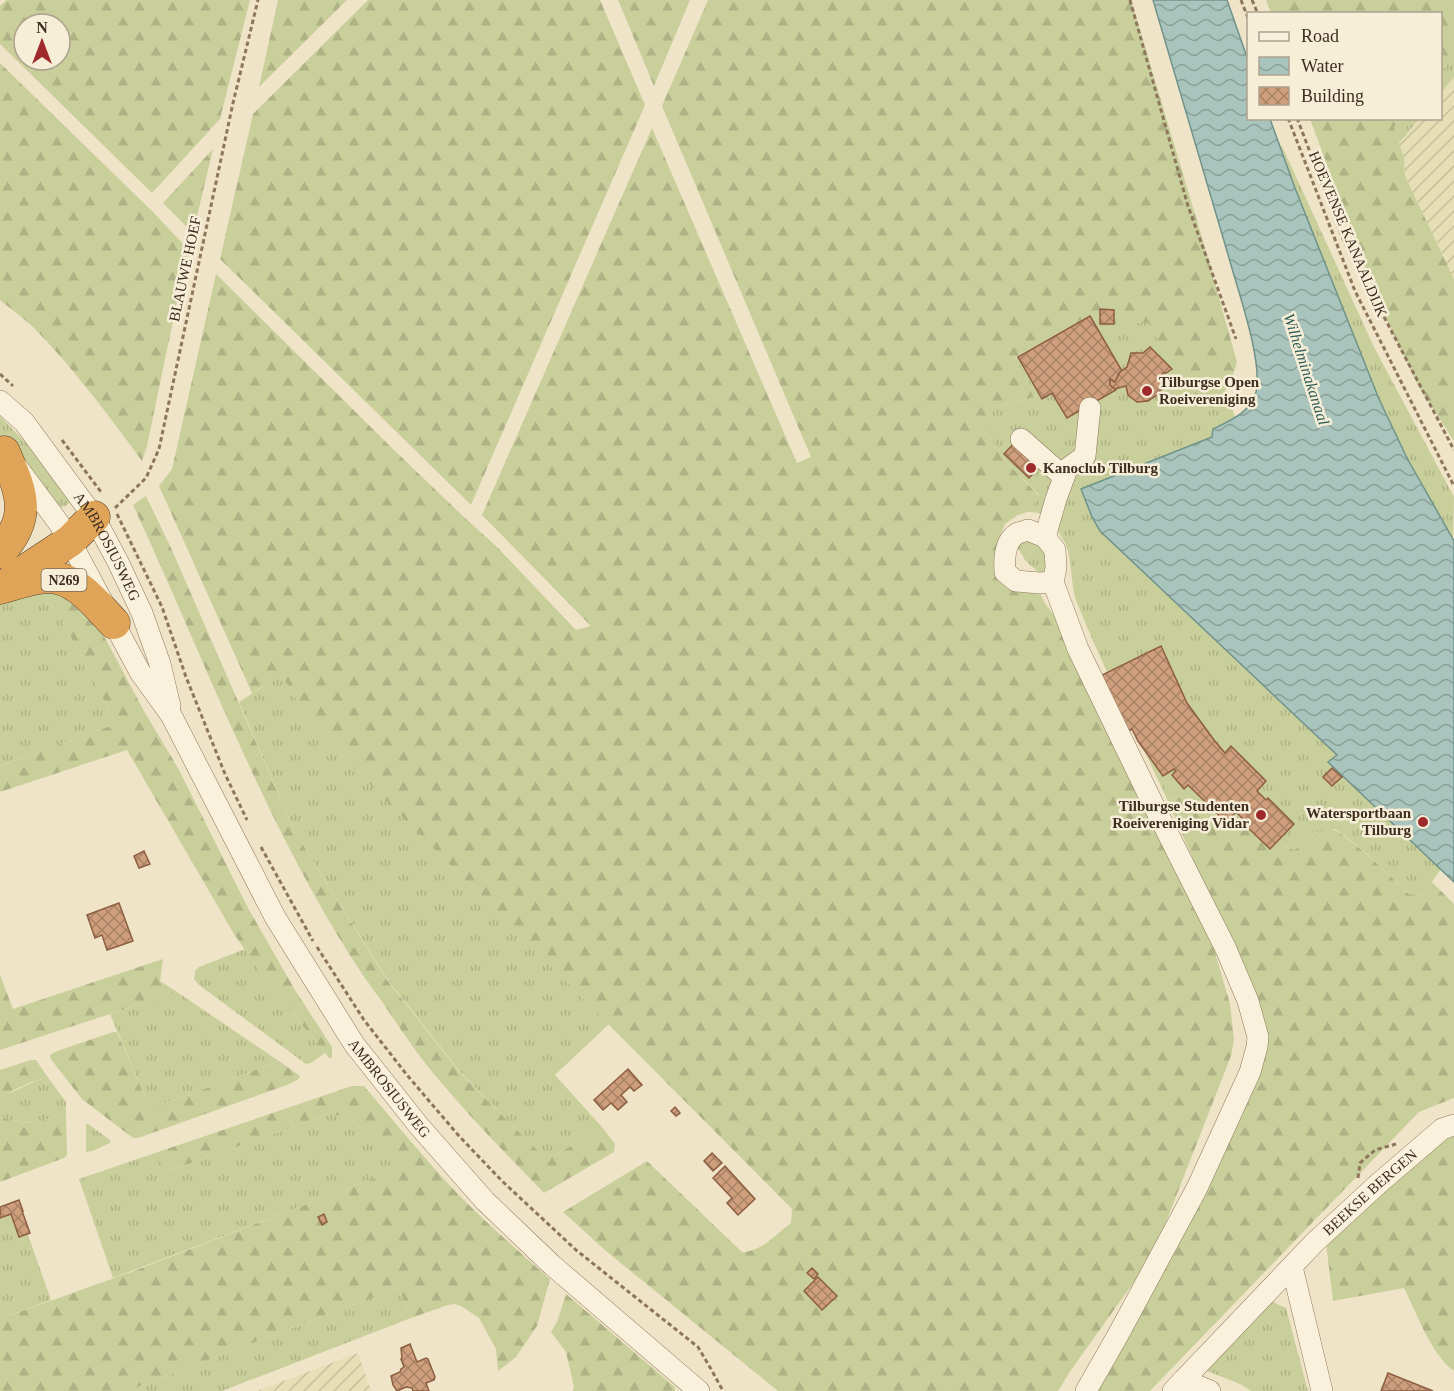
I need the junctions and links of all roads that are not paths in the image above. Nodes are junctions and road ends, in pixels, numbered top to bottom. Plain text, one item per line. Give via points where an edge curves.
1 (9, 396) edge
2 (1090, 408) dead end
3 (1021, 439) dead end
4 (2, 450) edge
5 (1064, 477) junction
6 (105, 505) junction
7 (64, 531) junction
8 (1045, 537) junction
9 (0, 552) edge
10 (0, 560) edge
11 (1053, 582) junction
12 (0, 588) edge
13 (114, 622) junction
14 (171, 716) junction
15 (1454, 1125) edge
16 (1292, 1267) junction
17 (1178, 1386) edge
18 (699, 1391) edge
19 (1086, 1391) edge
20 (1210, 1391) edge
21 (1322, 1391) edge

1 - 6 street, AMBROSIUSWEG via 24,422
2 - 5 street via 1085,456 1067,469
3 - 5 street
4 - 7 street, AMBROSIUSWEG
4 - 9 highway via 22,507 17,527
5 - 8 street
6 - 7 highway
6 - 14 street, AMBROSIUSWEG via 118,562 160,664
7 - 10 highway
7 - 12 highway, N269
7 - 13 street, AMBROSIUSWEG
8 - 11 street via 1055,550
8 - 11 street via 1028,530 1016,534 1003,558 1005,572 1016,581
11 - 19 street via 1083,659 1226,949 1258,1037 1250,1072 1197,1188
12 - 13 highway, N269 via 56,577 75,585
13 - 14 street, AMBROSIUSWEG via 140,672
14 - 18 street, AMBROSIUSWEG via 275,917 354,1044 485,1201 552,1265
15 - 16 street, BEEKSE BERGEN via 1442,1129 1378,1184
16 - 17 street, BEEKSE BERGEN
16 - 21 street
17 - 20 street, BEEKSE BERGEN

